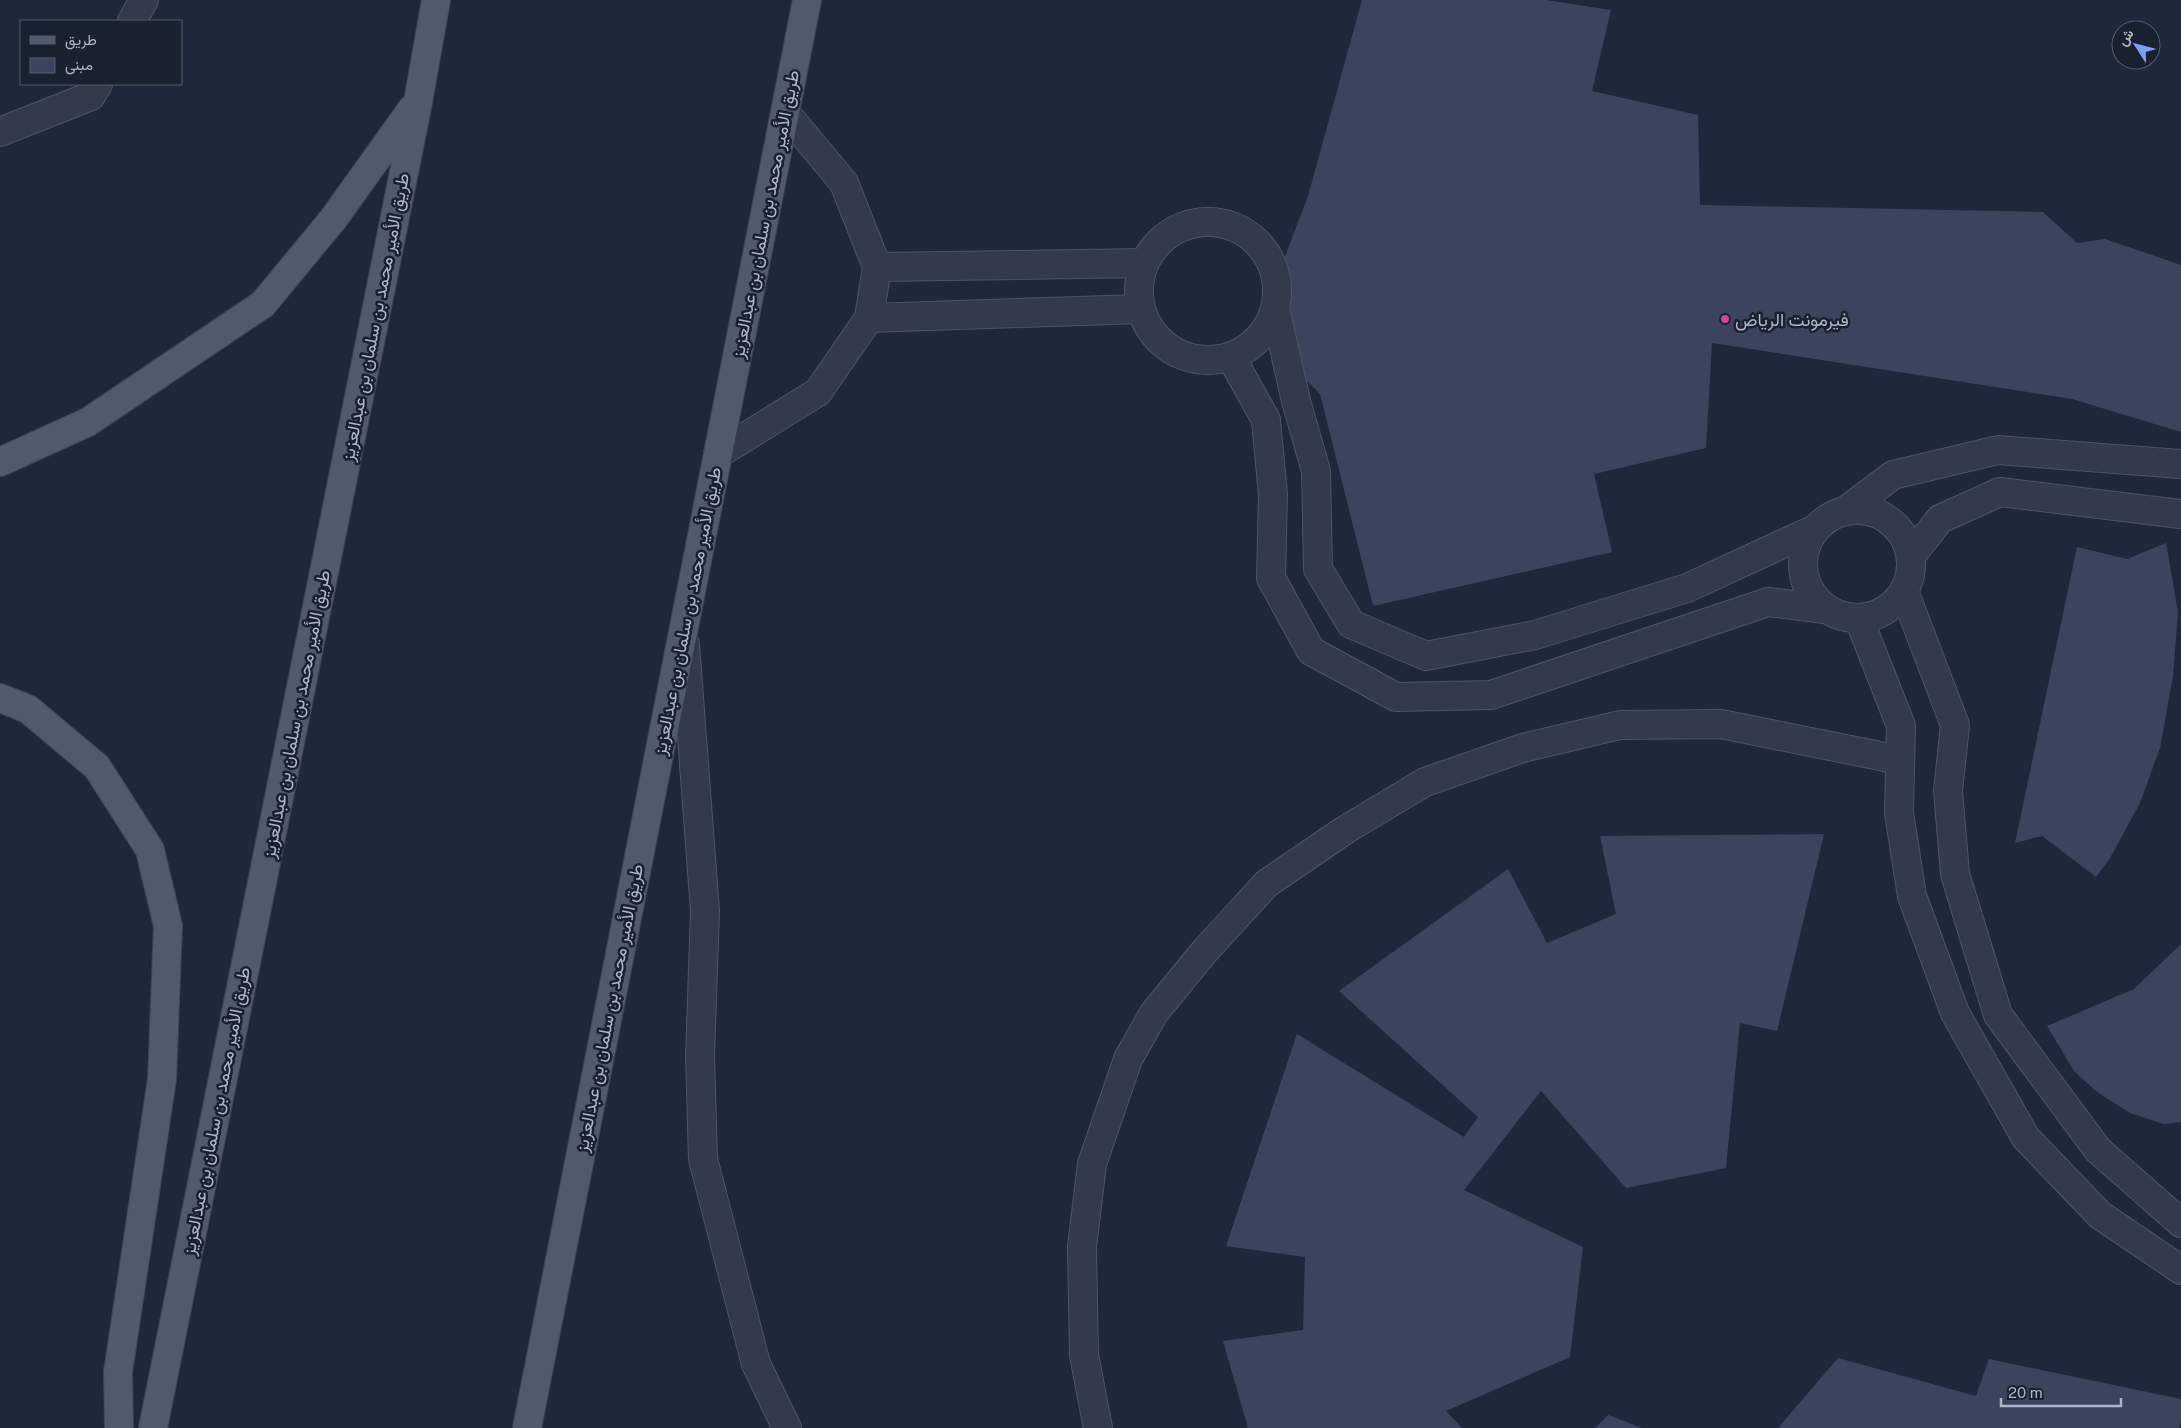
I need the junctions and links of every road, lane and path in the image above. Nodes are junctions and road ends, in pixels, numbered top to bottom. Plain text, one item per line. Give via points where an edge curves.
1 (144, 0) edge
2 (436, 0) edge
3 (807, 0) edge
4 (133, 20) edge
5 (97, 85) edge
6 (418, 102) junction
7 (785, 112) junction
8 (0, 132) edge
9 (1144, 263) junction
10 (877, 267) junction
11 (1276, 308) junction
12 (1140, 309) junction
13 (869, 318) junction
14 (1231, 357) junction
15 (718, 454) junction
16 (0, 462) edge
17 (2181, 464) edge
18 (1845, 511) junction
19 (2181, 514) edge
20 (1815, 530) junction
21 (1911, 556) junction
22 (1904, 591) junction
23 (1825, 609) junction
24 (1859, 619) junction
25 (684, 627) junction
26 (0, 698) edge
27 (1900, 760) junction
28 (2181, 1224) edge
29 (2181, 1270) edge
30 (119, 1428) edge
31 (153, 1428) edge
32 (527, 1428) edge
33 (787, 1428) edge
34 (1098, 1428) edge

1 - 4 street
2 - 6 main road, طريق الأمير محمد بن سلمان بن عبدالعزيز
3 - 7 main road, طريق الأمير محمد بن سلمان بن عبدالعزيز
5 - 8 street via 91,96
6 - 16 main road via 334,218 263,304 88,422
6 - 31 main road, طريق الأمير محمد بن سلمان بن عبدالعزيز
7 - 10 street via 844,182
7 - 15 main road, طريق الأمير محمد بن سلمان بن عبدالعزيز
9 - 10 street
9 - 11 street via 1157,244 1174,230 1196,222 1219,222 1241,229 1259,243 1272,262 1278,284
9 - 12 street via 1138,286
10 - 13 street
11 - 14 street via 1266,329 1251,346
11 - 20 street via 1296,401 1316,471 1318,569 1351,624 1426,656 1535,635 1687,588
12 - 13 street
12 - 14 street via 1149,330 1165,346 1185,357 1208,361
13 - 15 street via 818,392
14 - 23 street via 1266,420 1273,496 1271,578 1311,651 1396,697 1491,695 1768,602
15 - 25 main road, طريق الأمير محمد بن سلمان بن عبدالعزيز
17 - 18 street via 1998,450 1893,475
18 - 20 street via 1828,518
18 - 21 street via 1863,510 1880,515 1905,539
19 - 21 street via 2000,492 1940,519
20 - 23 street via 1806,545 1802,562 1805,580
21 - 22 street via 1910,574
22 - 24 street via 1893,605 1877,615
22 - 28 street via 1955,725 1948,791 1955,874 1998,1015 2098,1150
23 - 24 street
24 - 27 street via 1901,726
25 - 32 main road, طريق الأمير محمد بن سلمان بن عبدالعزيز
25 - 33 street via 705,911 700,1056 703,1159 756,1364
26 - 30 main road via 28,709 97,767 150,850 168,926 162,1080 118,1372
27 - 29 street via 1899,813 1912,896 1955,1013 2026,1138 2100,1215
27 - 34 street via 1721,724 1620,725 1523,748 1425,782 1345,830 1266,884 1154,1013 1128,1059 1092,1164 1082,1247 1084,1345

